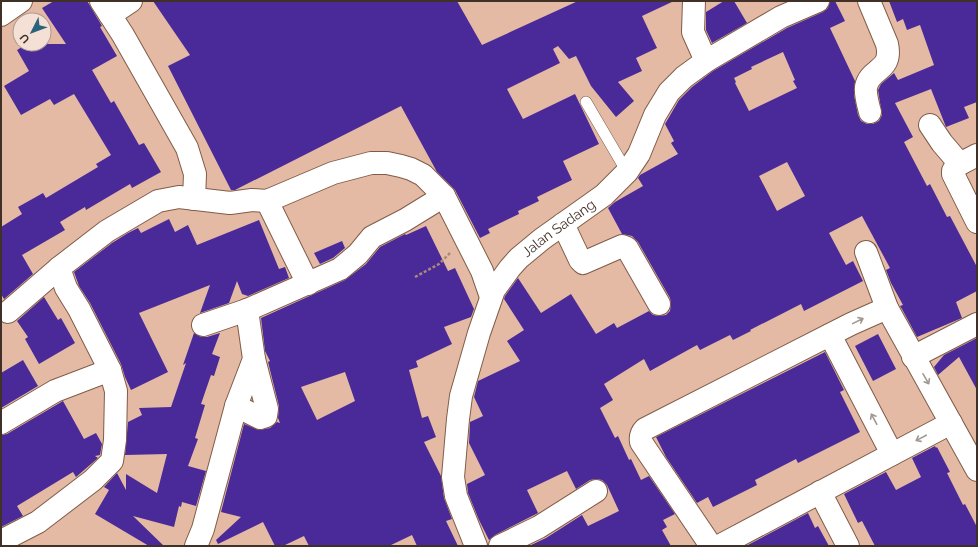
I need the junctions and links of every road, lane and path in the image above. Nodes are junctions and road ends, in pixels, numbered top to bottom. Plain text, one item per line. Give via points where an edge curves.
1 (21, 1) edge
2 (131, 1) edge
3 (694, 1) edge
4 (818, 1) edge
5 (869, 1) edge
6 (796, 5) edge
7 (105, 8) edge
8 (1, 15) edge
9 (706, 61) junction
10 (586, 102) dead end
11 (870, 112) dead end
12 (930, 124) dead end
13 (968, 160) edge
14 (627, 172) junction
15 (444, 196) junction
16 (194, 199) junction
17 (267, 201) junction
18 (977, 222) edge
19 (563, 224) junction
20 (465, 238) junction
21 (866, 252) dead end
22 (59, 268) junction
23 (415, 277) dead end
24 (308, 284) junction
25 (491, 297) junction
26 (659, 304) dead end
27 (887, 308) junction
28 (247, 310) junction
29 (8, 312) dead end
30 (977, 324) edge
31 (203, 325) dead end
32 (830, 336) junction
33 (913, 357) junction
34 (254, 359) junction
35 (110, 370) junction
36 (236, 406) junction
37 (1, 423) edge
38 (950, 423) junction
39 (892, 454) junction
40 (977, 470) edge
41 (596, 491) dead end
42 (820, 492) junction
43 (1, 541) edge
44 (196, 546) edge
45 (476, 546) edge
46 (500, 546) edge
47 (711, 546) edge
48 (719, 546) edge
49 (848, 546) edge

1 - 8 street
2 - 7 street
3 - 9 street via 693,32
4 - 6 street, Jalan Sadang
5 - 11 street via 889,51 887,62 866,85
6 - 9 street, Jalan Sadang via 781,18
7 - 16 street via 187,148 195,174
9 - 14 street, Jalan Sadang via 675,84 662,102 639,154
10 - 14 lane
12 - 13 street via 942,143
13 - 18 street via 954,168 953,174
14 - 19 street, Jalan Sadang via 604,195
15 - 17 street via 423,175 411,169 387,163 371,163 333,173
15 - 20 street
15 - 24 street via 372,237 340,270
16 - 17 street via 230,203
16 - 22 street via 179,197 158,201 107,232
17 - 24 street
19 - 25 street, Jalan Sadang via 519,258
19 - 26 street via 583,263 624,246
20 - 23 path via 439,264
20 - 25 street via 482,271
21 - 27 street
22 - 29 street
22 - 35 street via 66,288
24 - 28 street
25 - 45 street, Jalan Sadang via 461,396 453,477 456,496
32 -> 27 street
27 - 33 street
28 - 31 street
28 - 34 street
30 - 33 street
39 -> 32 street
32 - 47 street via 645,429 641,434 642,442
33 -> 38 street
34 - 36 street
34 - 36 street via 267,409 266,416 260,418
35 - 37 street via 55,391
35 - 43 street via 116,391 112,462 93,480 38,522
36 - 44 street via 203,529
38 -> 39 street
38 - 40 street
39 - 42 street
41 - 46 street via 539,527
42 - 48 street
42 - 49 street

